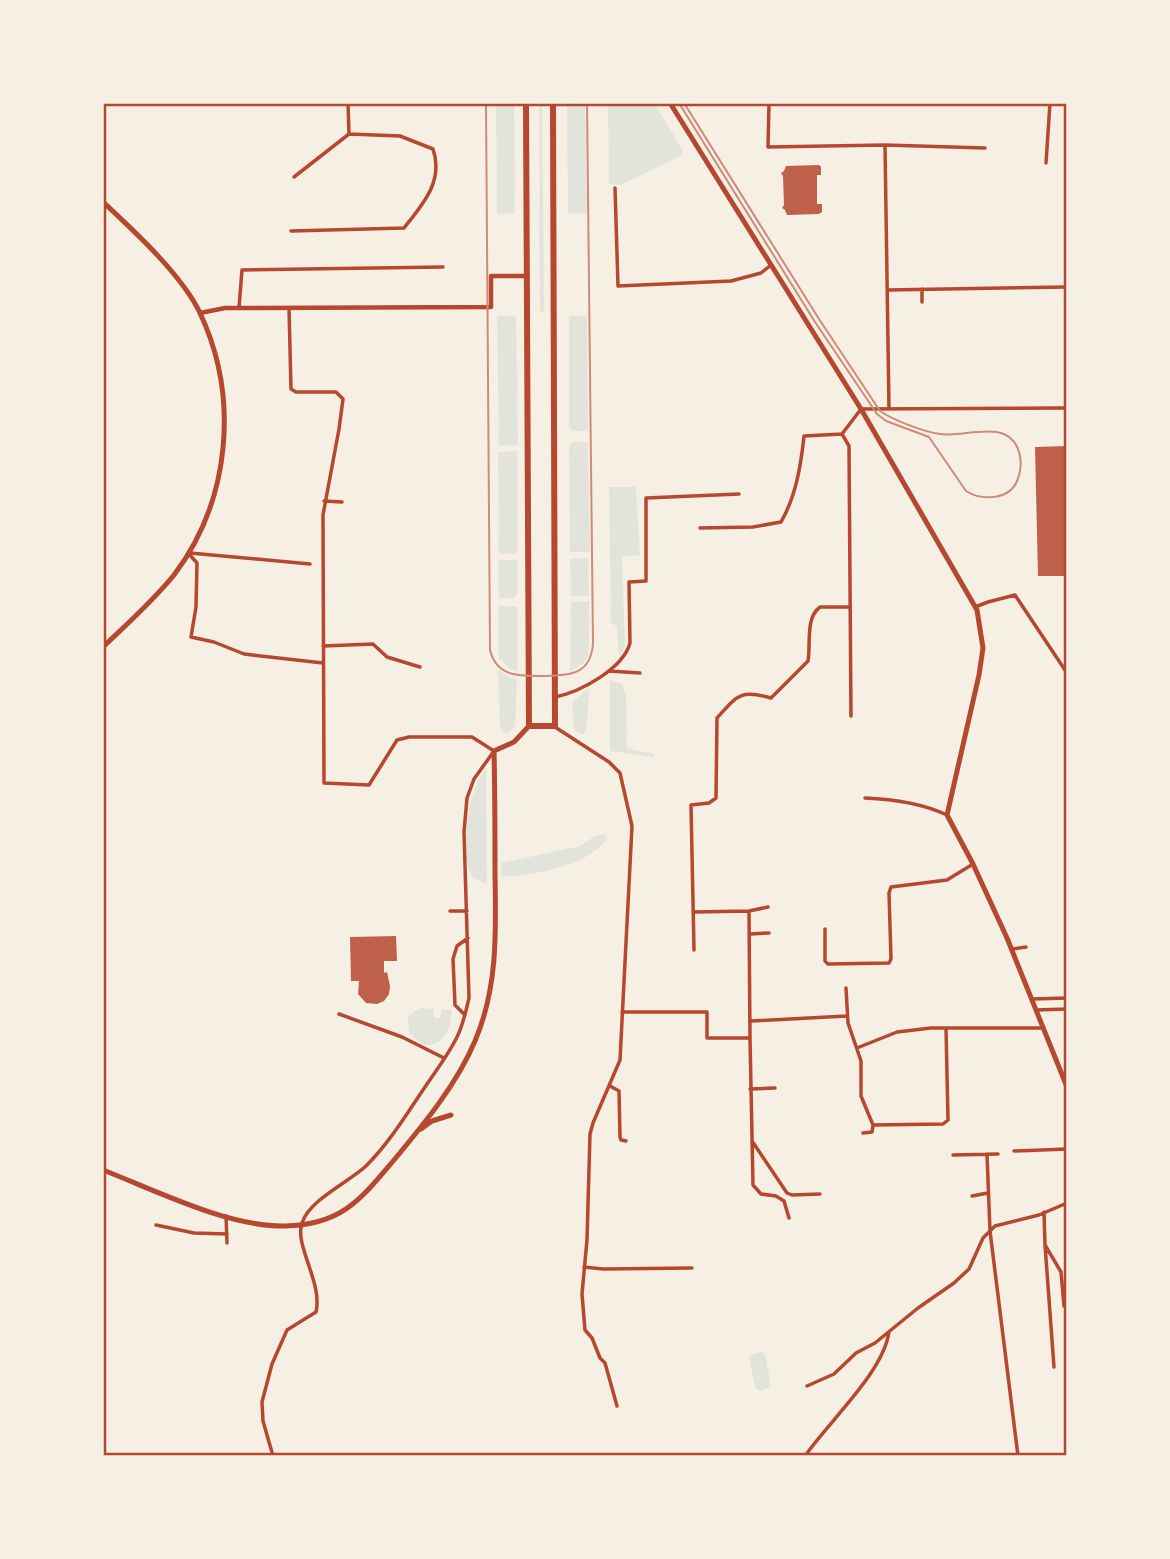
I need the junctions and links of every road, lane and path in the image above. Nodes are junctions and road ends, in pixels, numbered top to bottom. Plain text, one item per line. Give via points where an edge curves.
1 (348, 103) edge
2 (526, 103) edge
3 (553, 103) edge
4 (670, 103) edge
5 (768, 103) edge
6 (1050, 103) edge
7 (349, 134) junction
8 (885, 145) junction
9 (985, 148) dead end
10 (1046, 163) dead end
11 (294, 177) dead end
12 (615, 188) dead end
13 (103, 202) edge
14 (291, 231) dead end
15 (771, 265) junction
16 (443, 267) dead end
17 (526, 276) junction
18 (1067, 287) edge
19 (922, 289) junction
20 (886, 290) junction
21 (922, 302) dead end
22 (239, 308) junction
23 (289, 308) junction
24 (200, 313) junction
25 (1067, 408) edge
26 (861, 409) junction
27 (889, 409) junction
28 (842, 434) junction
29 (739, 495) dead end
30 (324, 501) junction
31 (342, 502) dead end
32 (700, 528) dead end
33 (188, 553) junction
34 (310, 564) dead end
35 (849, 607) junction
36 (975, 607) junction
37 (323, 646) junction
38 (103, 647) edge
39 (323, 663) junction
40 (421, 667) dead end
41 (607, 670) junction
42 (640, 673) dead end
43 (1067, 673) edge
44 (555, 697) junction
45 (851, 716) dead end
46 (529, 726) junction
47 (555, 726) junction
48 (494, 751) junction
49 (865, 798) dead end
50 (947, 815) junction
51 (974, 864) junction
52 (768, 907) dead end
53 (450, 911) dead end
54 (467, 911) junction
55 (749, 911) junction
56 (693, 912) junction
57 (825, 929) dead end
58 (769, 933) dead end
59 (750, 934) junction
60 (468, 937) junction
61 (1026, 947) dead end
62 (1012, 949) junction
63 (694, 950) dead end
64 (846, 988) dead end
65 (1067, 998) edge
66 (1032, 999) junction
67 (1067, 1009) edge
68 (1036, 1010) junction
69 (622, 1012) junction
70 (339, 1014) dead end
71 (465, 1015) junction
72 (848, 1016) junction
73 (751, 1021) junction
74 (946, 1028) junction
75 (1044, 1028) junction
76 (750, 1038) junction
77 (857, 1048) junction
78 (444, 1058) junction
79 (610, 1086) junction
80 (1067, 1087) edge
81 (775, 1088) dead end
82 (750, 1089) junction
83 (451, 1115) dead end
84 (873, 1125) junction
85 (863, 1133) dead end
86 (412, 1139) junction
87 (752, 1140) junction
88 (626, 1141) dead end
89 (1067, 1149) edge
90 (1014, 1151) dead end
91 (987, 1154) junction
92 (998, 1154) dead end
93 (953, 1155) dead end
94 (103, 1170) edge
95 (988, 1193) junction
96 (820, 1194) dead end
97 (972, 1196) dead end
98 (1067, 1203) edge
99 (1044, 1212) junction
100 (226, 1216) junction
101 (789, 1217) dead end
102 (156, 1225) dead end
103 (301, 1225) junction
104 (990, 1231) junction
105 (227, 1234) junction
106 (227, 1243) dead end
107 (1045, 1245) junction
108 (584, 1267) junction
109 (692, 1268) dead end
110 (1064, 1306) dead end
111 (889, 1332) junction
112 (1054, 1367) dead end
113 (807, 1386) dead end
114 (617, 1406) dead end
115 (273, 1456) edge
116 (804, 1456) edge
117 (1018, 1456) edge

1 - 7 street
2 - 17 main road
3 - 44 main road
4 - 15 main road
5 - 8 street via 768,147
6 - 10 street
7 - 11 street
7 - 14 street via 400,136 433,149 438,163 424,204 404,228
8 - 9 street
8 - 20 street
12 - 15 street via 618,286 731,281 761,273
13 - 24 main road via 180,281
15 - 26 main road
16 - 22 street via 242,270
17 - 23 street via 491,276 491,307
17 - 46 main road
18 - 19 street
19 - 20 street
19 - 21 street
20 - 27 street
22 - 23 street
22 - 24 street
23 - 30 street via 291,389 336,392 343,399
24 - 33 main road via 218,369 224,440 210,507
25 - 27 street
26 - 27 street
26 - 28 street
26 - 36 main road
28 - 32 street via 804,436 802,461 781,522
28 - 35 street via 849,446
29 - 41 street via 646,498 646,581 629,582 630,643 621,660
30 - 31 street
30 - 37 street
33 - 34 street
33 - 38 main road via 159,592
33 - 39 street via 197,563 191,637 244,654
35 - 45 street
35 - 56 street via 816,610 810,619 808,661 771,698 752,692 737,695 717,718 716,798 691,805
36 - 43 street via 1017,593
36 - 50 main road via 983,648
37 - 39 street
37 - 40 street via 373,644 387,657
39 - 48 street via 324,783 369,785 397,740 409,737 472,737
41 - 42 street
41 - 44 street via 570,694
44 - 47 main road
46 - 47 main road
46 - 48 main road via 514,742
47 - 69 street via 609,762 620,773 626,794 632,826
48 - 54 street via 467,798
48 - 86 main road via 495,955 486,1010 461,1067
49 - 50 street via 929,806
50 - 51 main road
51 - 57 street via 947,880 891,887 889,962 828,964
51 - 62 main road
52 - 55 street
53 - 54 street
54 - 60 street
55 - 56 street
55 - 59 street
56 - 63 street
58 - 59 street
59 - 73 street
60 - 71 street
60 - 71 street via 457,946 453,960 455,1004
61 - 62 street
62 - 66 main road
64 - 72 street
65 - 66 street
66 - 68 main road
67 - 68 street
68 - 75 main road
69 - 76 street via 707,1012 708,1038
69 - 79 street via 620,1060
70 - 78 street
71 - 78 street
72 - 73 street
72 - 77 street
73 - 76 street
74 - 75 street
74 - 77 street via 897,1032
74 - 84 street via 948,1120 943,1124
75 - 80 main road
76 - 82 street
77 - 84 street via 861,1096
78 - 103 street via 402,1122 365,1167 308,1212
79 - 88 street via 619,1091 620,1137
79 - 108 street via 590,1134
81 - 82 street
82 - 87 street
83 - 86 main road via 432,1121
84 - 85 street via 872,1132
86 - 103 main road via 364,1196 330,1218
87 - 96 street via 787,1193
87 - 101 street via 755,1190 784,1201
89 - 90 street
91 - 92 street
91 - 93 street
91 - 95 street
94 - 100 main road
95 - 97 street
95 - 104 street
98 - 99 street
99 - 104 street
99 - 107 street
100 - 103 main road via 269,1226
100 - 105 street
102 - 105 street
103 - 115 street via 318,1303 316,1312 287,1329 272,1364 262,1402
104 - 111 street via 969,1269
104 - 117 street
105 - 106 street
107 - 110 street via 1060,1272
107 - 112 street
108 - 109 street
108 - 114 street via 584,1330 605,1363
111 - 113 street via 834,1374
111 - 116 street via 873,1370

